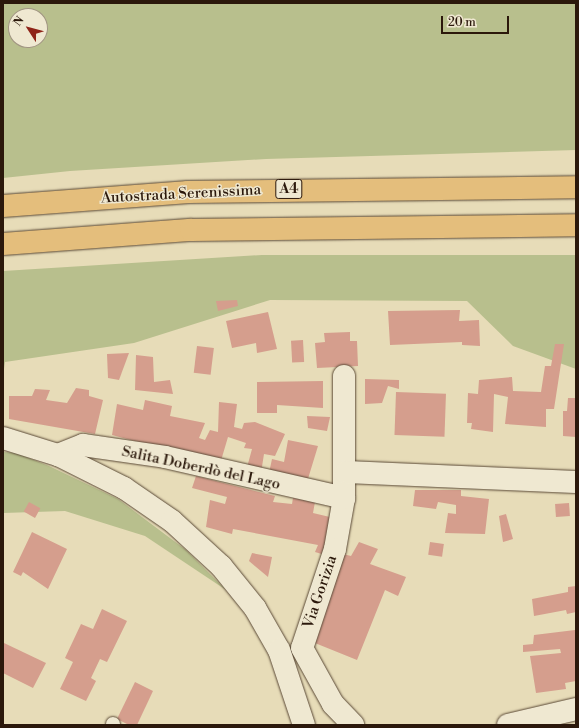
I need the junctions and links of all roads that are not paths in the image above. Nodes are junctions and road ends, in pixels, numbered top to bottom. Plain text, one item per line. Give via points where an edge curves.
1 (576, 187) edge
2 (3, 206) edge
3 (576, 225) edge
4 (3, 244) edge
5 (344, 376) dead end
6 (3, 438) edge
7 (58, 455) junction
8 (346, 472) junction
9 (576, 482) edge
10 (344, 498) junction
11 (576, 709) edge
12 (304, 725) edge
13 (353, 725) edge
14 (508, 725) edge

1 - 2 highway, Autostrada Serenissima / A4 via 188,192
3 - 4 highway via 191,230
5 - 8 street, Via Gorizia
6 - 7 street
7 - 10 street, Salita Doberdò del Lago via 83,445 165,457
7 - 12 street via 124,488 172,521 221,566 256,608 279,650
8 - 9 street
8 - 10 street, Via Gorizia
10 - 13 street, Via Gorizia via 334,550 302,648 333,704
11 - 14 street

